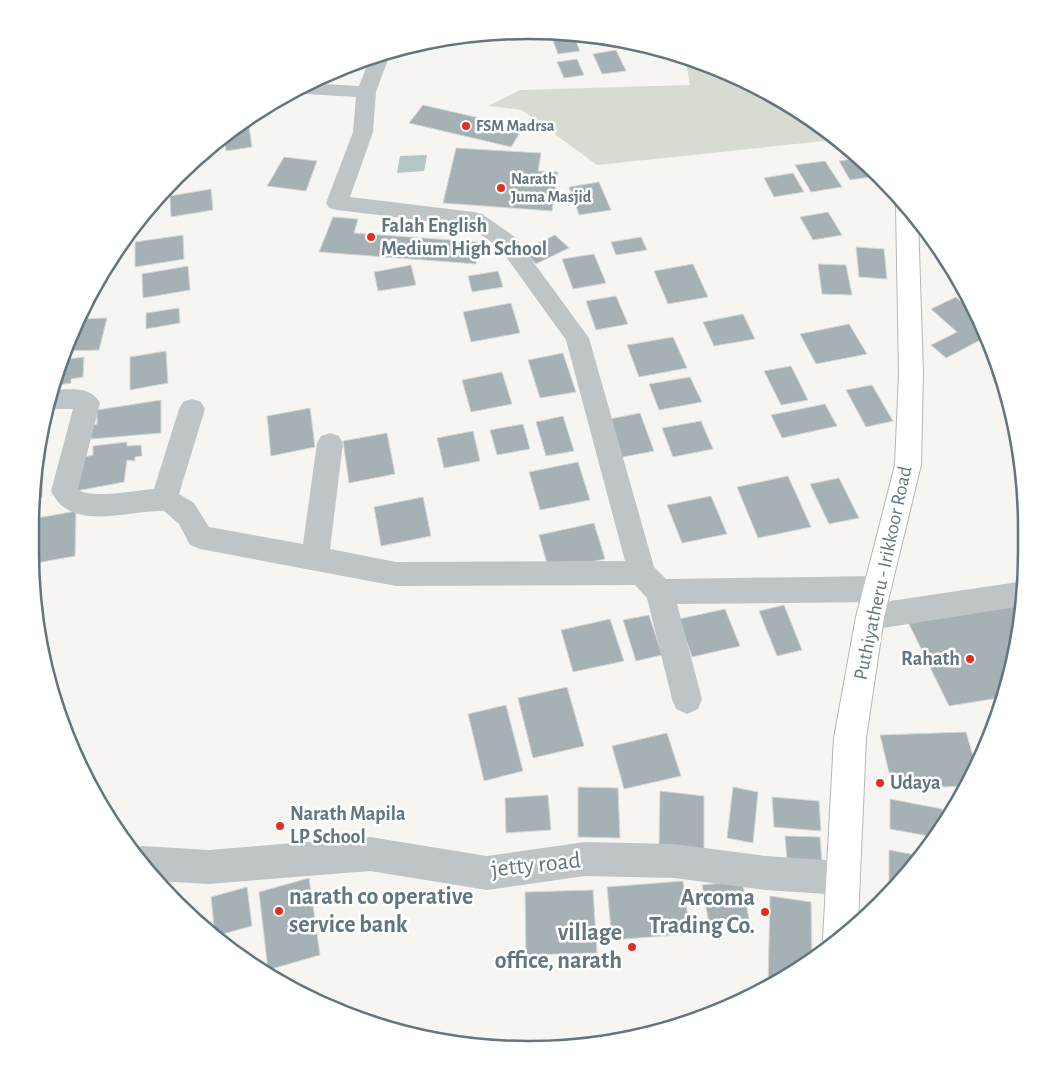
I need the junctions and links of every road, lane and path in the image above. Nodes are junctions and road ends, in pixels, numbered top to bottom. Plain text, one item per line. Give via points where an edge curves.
1 (378, 63) edge
2 (311, 90) edge
3 (366, 92) junction
4 (911, 223) edge
5 (56, 400) edge
6 (192, 408) dead end
7 (330, 443) dead end
8 (164, 499) junction
9 (315, 557) junction
10 (651, 582) junction
11 (878, 589) junction
12 (1016, 594) edge
13 (870, 617) junction
14 (687, 699) dead end
15 (151, 863) edge
16 (841, 878) junction
17 (840, 929) edge

1 - 3 street
2 - 3 street
3 - 10 street via 363,132 337,203 474,219 507,242 577,338
4 - 11 main road, Puthiyatheru - Irikkoor Road via 908,464
5 - 8 street via 82,399 88,403 64,492 66,498 73,502 110,504
6 - 8 street
7 - 9 street
8 - 9 street via 186,512 200,536
9 - 10 street via 396,574
10 - 11 street
10 - 14 street
11 - 13 main road, Puthiyatheru - Irikkoor Road
12 - 13 street
13 - 16 main road, Puthiyatheru - Irikkoor Road via 850,738
15 - 16 street, jetty road via 209,867 312,856 370,854 487,873 586,859 674,861 765,873
16 - 17 main road, Puthiyatheru - Irikkoor Road

